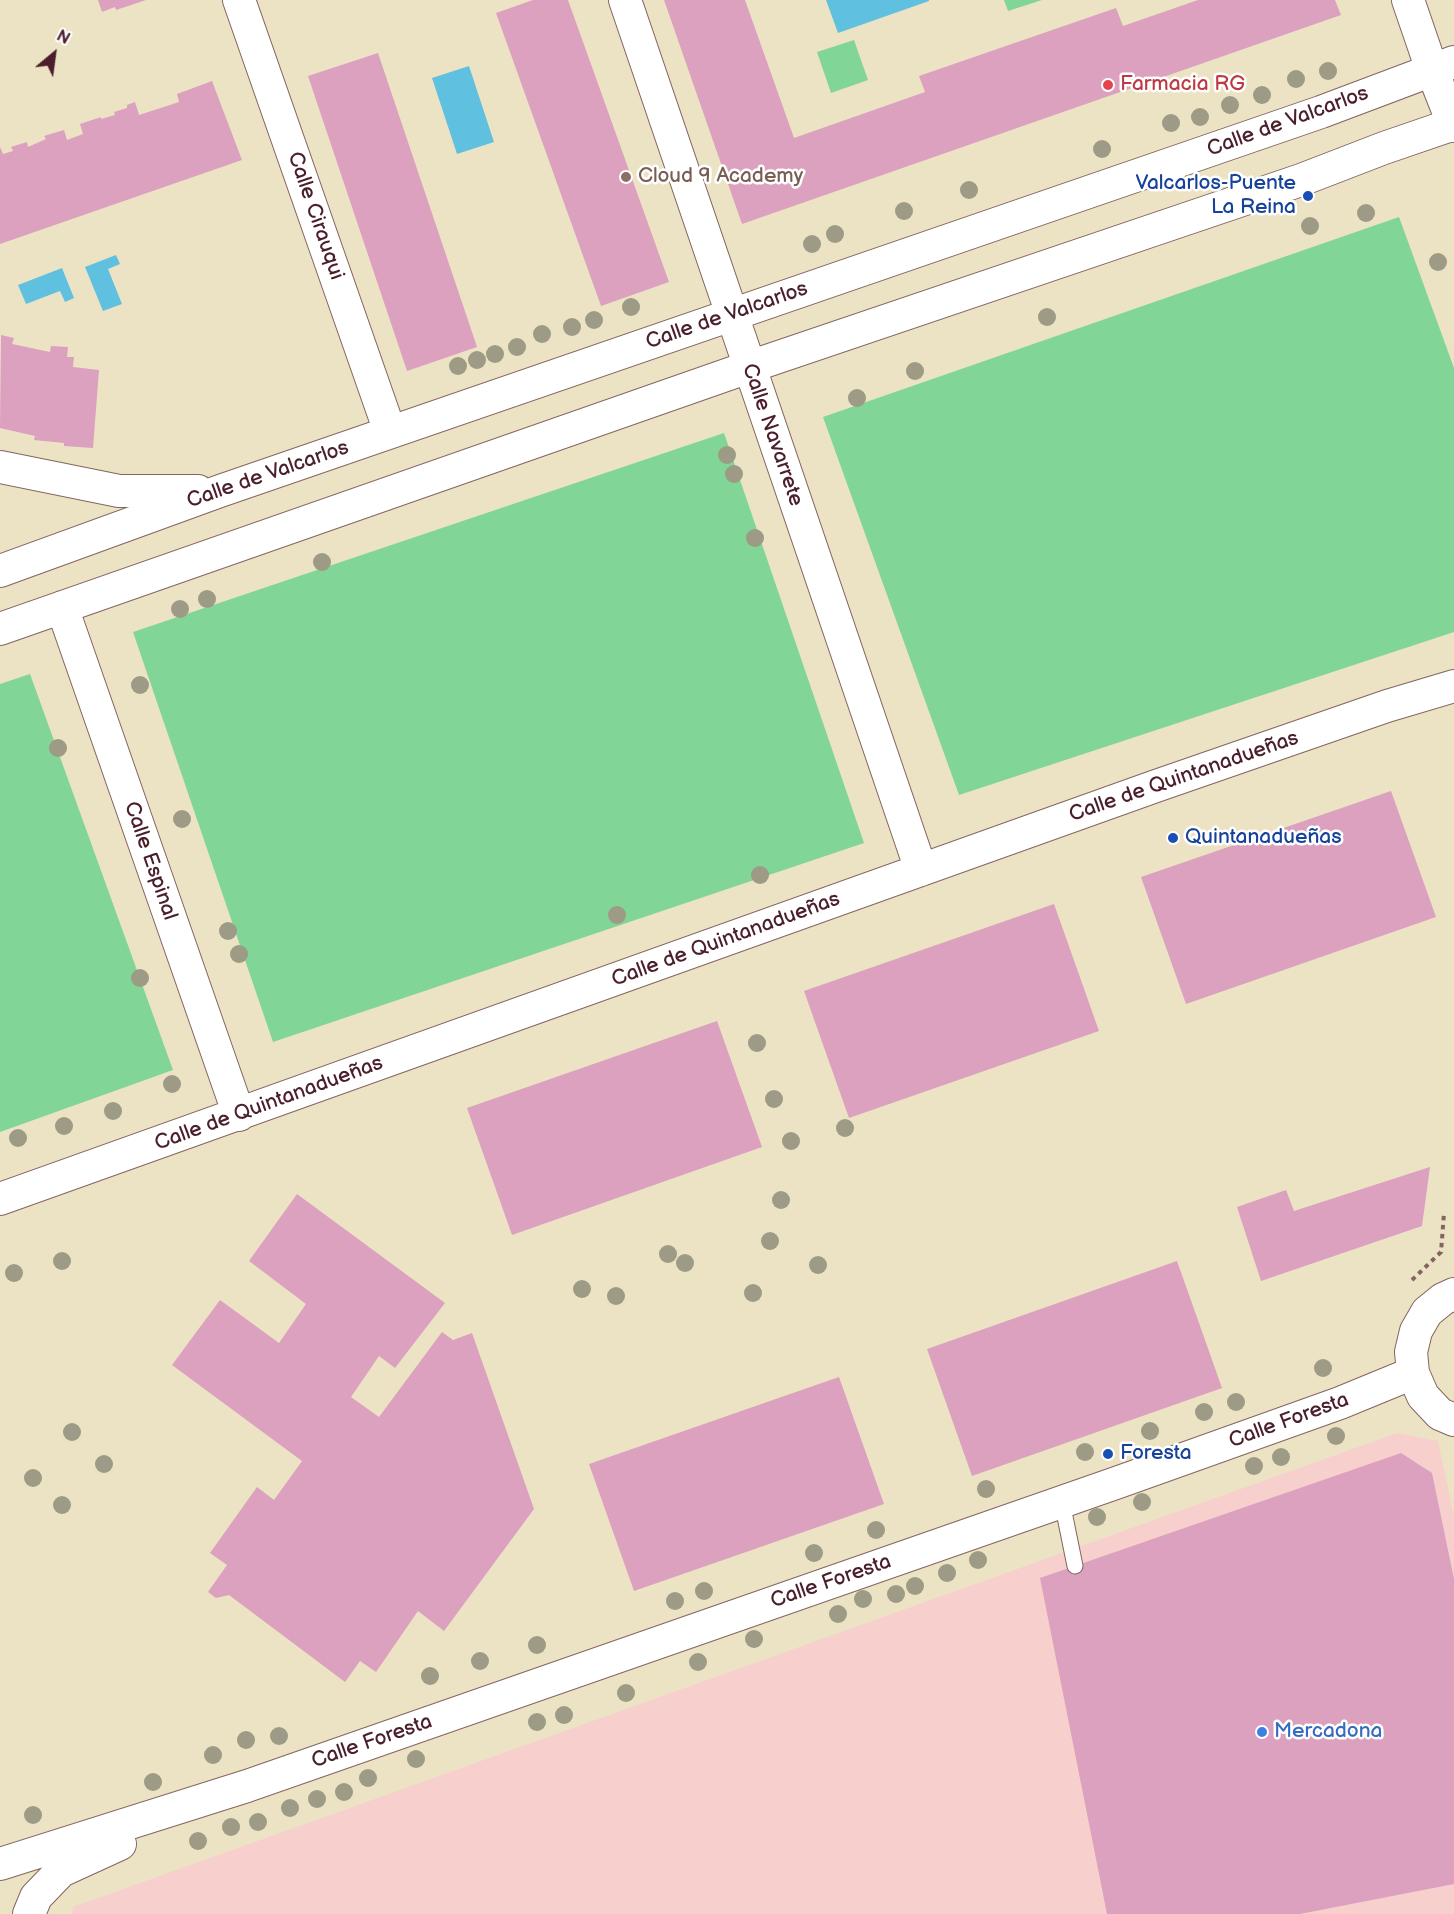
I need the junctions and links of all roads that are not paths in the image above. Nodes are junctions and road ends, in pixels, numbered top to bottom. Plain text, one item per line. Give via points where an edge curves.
1 (239, 0) edge
2 (625, 0) edge
3 (1408, 0) edge
4 (1443, 66) edge
5 (1454, 125) edge
6 (731, 315) junction
7 (749, 367) junction
8 (390, 432) junction
9 (0, 467) edge
10 (220, 491) junction
11 (0, 571) edge
12 (62, 607) junction
13 (0, 629) edge
14 (1454, 687) edge
15 (921, 870) junction
16 (239, 1115) junction
17 (0, 1199) edge
18 (1454, 1294) edge
19 (1413, 1373) junction
20 (1454, 1420) edge
21 (1062, 1502) junction
22 (1076, 1566) dead end
23 (247, 1786) junction
24 (0, 1864) edge
25 (29, 1914) edge

1 - 8 street, Calle Cirauqui
2 - 6 street, Calle Navarrete
3 - 4 street
4 - 5 street
4 - 6 street, Calle de Valcarlos via 1321,112
5 - 7 street
6 - 7 street, Calle Navarrete
6 - 8 street, Calle de Valcarlos
7 - 12 street
7 - 15 street, Calle Navarrete
8 - 10 street, Calle de Valcarlos
9 - 10 street via 119,491
10 - 11 street, Calle de Valcarlos
12 - 13 street
12 - 16 street, Calle Espinal
14 - 15 street, Calle de Quintanadueñas via 1387,706
15 - 16 street, Calle de Quintanadueñas
16 - 17 street, Calle de Quintanadueñas
18 - 19 street via 1427,1312 1416,1331 1411,1352
19 - 20 street via 1423,1396 1440,1414
19 - 21 street, Calle Foresta
21 - 22 lane
21 - 23 street, Calle Foresta
23 - 24 street, Calle Foresta
23 - 25 street, Calle Foresta via 61,1871 36,1897

